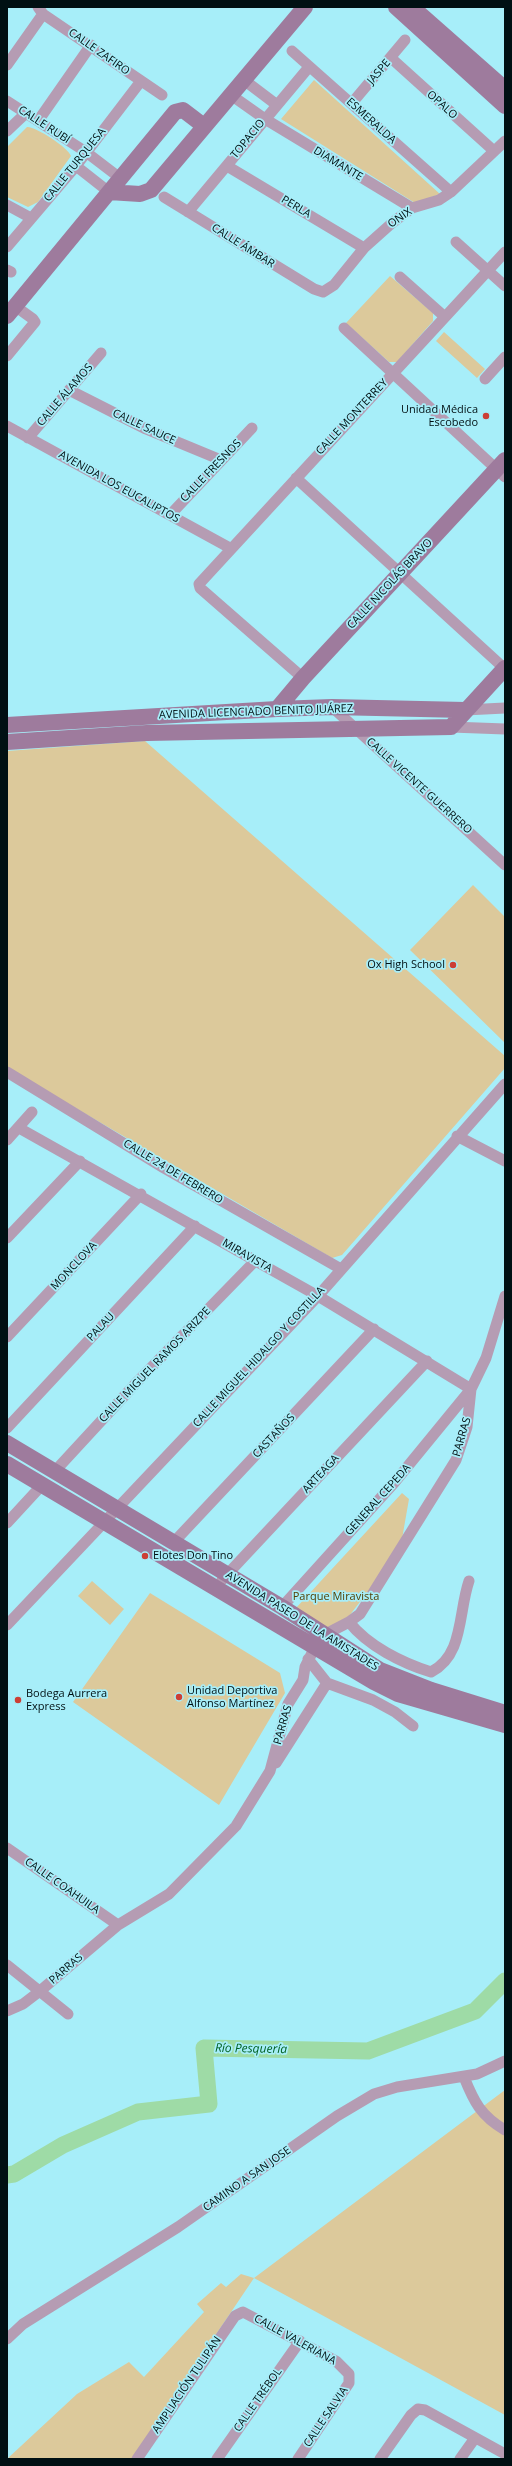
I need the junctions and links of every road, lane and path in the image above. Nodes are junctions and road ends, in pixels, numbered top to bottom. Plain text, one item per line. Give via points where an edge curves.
1 (305, 7) edge
2 (396, 7) edge
3 (412, 7) edge
4 (41, 10) edge
5 (406, 40) dead end
6 (91, 45) junction
7 (292, 51) dead end
8 (391, 58) junction
9 (7, 65) edge
10 (309, 67) junction
11 (244, 80) junction
12 (141, 81) junction
13 (505, 89) edge
14 (162, 95) dead end
15 (231, 95) junction
16 (7, 101) edge
17 (352, 103) junction
18 (277, 105) junction
19 (505, 106) edge
20 (26, 114) junction
21 (264, 119) junction
22 (38, 121) junction
23 (204, 126) junction
24 (7, 131) edge
25 (505, 141) edge
26 (494, 151) junction
27 (86, 152) junction
28 (76, 166) junction
29 (227, 166) junction
30 (120, 178) junction
31 (109, 192) junction
32 (450, 192) junction
33 (164, 198) dead end
34 (7, 205) edge
35 (412, 208) junction
36 (188, 212) junction
37 (31, 218) junction
38 (456, 242) dead end
39 (7, 246) edge
40 (364, 248) junction
41 (505, 252) edge
42 (488, 271) junction
43 (400, 277) dead end
44 (505, 286) edge
45 (324, 292) joint
46 (11, 311) edge
47 (445, 317) junction
48 (344, 328) dead end
49 (101, 352) dead end
50 (7, 356) edge
51 (505, 358) edge
52 (393, 374) junction
53 (485, 379) dead end
54 (69, 390) junction
55 (7, 426) edge
56 (252, 428) dead end
57 (28, 438) junction
58 (221, 460) junction
59 (502, 469) edge
60 (296, 478) junction
61 (170, 515) junction
62 (230, 548) junction
63 (398, 574) junction
64 (505, 669) edge
65 (303, 678) junction
66 (332, 707) junction
67 (505, 708) edge
68 (277, 709) junction
69 (465, 710) junction
70 (7, 726) edge
71 (451, 727) junction
72 (356, 729) junction
73 (505, 729) edge
74 (7, 742) edge
75 (505, 865) edge
76 (7, 1072) edge
77 (505, 1084) edge
78 (32, 1112) dead end
79 (19, 1128) junction
80 (457, 1136) junction
81 (7, 1140) edge
82 (80, 1161) junction
83 (505, 1161) edge
84 (141, 1194) junction
85 (195, 1226) junction
86 (7, 1238) edge
87 (255, 1261) junction
88 (342, 1269) junction
89 (318, 1296) junction
90 (505, 1296) edge
91 (374, 1328) junction
92 (7, 1337) edge
93 (427, 1361) junction
94 (471, 1389) junction
95 (7, 1428) edge
96 (7, 1443) edge
97 (7, 1464) edge
98 (55, 1471) junction
99 (42, 1485) junction
100 (116, 1507) junction
101 (104, 1522) junction
102 (7, 1523) edge
103 (173, 1543) junction
104 (226, 1574) junction
105 (469, 1581) dead end
106 (216, 1588) junction
107 (282, 1607) junction
108 (349, 1622) junction
109 (7, 1625) edge
110 (324, 1635) junction
111 (311, 1654) junction
112 (350, 1660) junction
113 (327, 1682) junction
114 (505, 1713) edge
115 (505, 1725) edge
116 (413, 1726) dead end
117 (270, 1771) junction
118 (7, 1848) edge
119 (118, 1925) junction
120 (7, 1965) edge
121 (40, 1991) junction
122 (7, 2011) edge
123 (68, 2014) dead end
124 (505, 2061) edge
125 (464, 2077) junction
126 (505, 2130) edge
127 (239, 2313) joint
128 (7, 2339) edge
129 (300, 2341) junction
130 (349, 2374) joint
131 (475, 2438) junction
132 (505, 2454) edge
133 (137, 2459) edge
134 (217, 2459) edge
135 (298, 2459) edge
136 (380, 2459) edge
137 (460, 2459) edge

1 - 11 street
2 - 19 street
3 - 13 street
4 - 6 street, CALLE ZAFIRO
4 - 9 street
5 - 8 street, JASPE
6 - 12 street, CALLE ZAFIRO
6 - 22 street
7 - 10 street, ESMERALDA
8 - 17 street, JASPE
8 - 26 street, OPALO
10 - 17 street, ESMERALDA
10 - 18 street, TOPACIO
11 - 15 street
11 - 18 street
12 - 14 street, CALLE ZAFIRO
12 - 27 street, CALLE TURQUESA
15 - 21 street, DIAMANTE
15 - 23 street
16 - 20 street, CALLE RUBÍ
17 - 32 street, ESMERALDA
18 - 21 street, TOPACIO
20 - 22 street, CALLE RUBÍ
20 - 24 street
21 - 29 street, TOPACIO
21 - 35 street, DIAMANTE
22 - 27 street, CALLE RUBÍ
23 - 30 street via 183,110 177,110
23 - 31 street via 150,190 140,194
25 - 26 street, ONIX
26 - 32 street, ONIX
27 - 28 street, CALLE TURQUESA
27 - 30 street, CALLE RUBÍ
28 - 31 street
28 - 37 street, CALLE TURQUESA
29 - 36 street, TOPACIO
29 - 40 street, PERLA
30 - 31 street
31 - 46 street
32 - 35 street, ONIX via 439,200
33 - 36 street, CALLE ÁMBAR
34 - 37 street
35 - 40 street, ONIX
36 - 45 street, CALLE ÁMBAR via 314,290
37 - 39 street, CALLE TURQUESA
38 - 42 street
40 - 45 street, ONIX via 334,285
41 - 42 street, CALLE MONTERREY
42 - 44 street
42 - 47 street, CALLE MONTERREY
43 - 47 street
46 - 50 street via 35,322
47 - 52 street, CALLE MONTERREY
48 - 52 street
49 - 54 street, CALLE ÁLAMOS
51 - 53 street
52 - 59 street
52 - 60 street, CALLE MONTERREY
54 - 57 street, CALLE ÁLAMOS
54 - 58 street, CALLE SAUCE via 146,429
55 - 57 street, AVENIDA LOS EUCALIPTOS
56 - 58 street, CALLE FRESNOS
57 - 61 street, AVENIDA LOS EUCALIPTOS
58 - 61 street, CALLE FRESNOS
59 - 63 street, CALLE NICOLÁS BRAVO
60 - 62 street, CALLE MONTERREY
60 - 63 street
61 - 62 street, AVENIDA LOS EUCALIPTOS
62 - 65 street, CALLE MONTERREY via 200,583 200,588
63 - 64 street
63 - 65 street, CALLE NICOLÁS BRAVO
64 - 69 street
65 - 68 street, CALLE NICOLÁS BRAVO
66 - 68 street, AVENIDA LICENCIADO BENITO JUÁREZ
66 - 69 street, AVENIDA LICENCIADO BENITO JUÁREZ
66 - 72 street, CALLE VICENTE GUERRERO
67 - 69 street, AVENIDA LICENCIADO BENITO JUÁREZ
68 - 70 street, AVENIDA LICENCIADO BENITO JUÁREZ
69 - 71 street
71 - 72 street, AVENIDA LICENCIADO BENITO JUÁREZ
71 - 73 street, AVENIDA LICENCIADO BENITO JUÁREZ
72 - 74 street, AVENIDA LICENCIADO BENITO JUÁREZ via 147,733
72 - 75 street, CALLE VICENTE GUERRERO
76 - 88 street, CALLE 24 DE FEBRERO via 164,1168
77 - 80 street, CALLE MIGUEL HIDALGO Y COSTILLA
78 - 79 street
79 - 81 street
79 - 82 street, MIRAVISTA
80 - 83 street
80 - 88 street, CALLE MIGUEL HIDALGO Y COSTILLA
82 - 84 street, MIRAVISTA
82 - 86 street
84 - 85 street, MIRAVISTA
84 - 92 street, MONCLOVA
85 - 87 street, MIRAVISTA
85 - 95 street, PALAU
87 - 89 street, MIRAVISTA
87 - 98 street, CALLE MIGUEL RAMOS ARIZPE
88 - 89 street, CALLE MIGUEL HIDALGO Y COSTILLA
89 - 91 street, MIRAVISTA
89 - 100 street, CALLE MIGUEL HIDALGO Y COSTILLA
90 - 94 street, PARRAS via 486,1358
91 - 93 street, MIRAVISTA
91 - 103 street, CASTAÑOS
93 - 94 street, MIRAVISTA
93 - 104 street, ARTEAGA
94 - 107 street, GENERAL CEPEDA via 394,1483
94 - 108 street, PARRAS via 467,1427 456,1460 370,1599 360,1614
96 - 98 street, AVENIDA PASEO DE LA AMISTADES
97 - 99 street, AVENIDA PASEO DE LA AMISTADES
98 - 100 street, AVENIDA PASEO DE LA AMISTADES
99 - 101 street, AVENIDA PASEO DE LA AMISTADES
99 - 102 street
100 - 101 street, CALLE MIGUEL HIDALGO Y COSTILLA
100 - 103 street, AVENIDA PASEO DE LA AMISTADES
101 - 106 street, AVENIDA PASEO DE LA AMISTADES
101 - 109 street, CALLE MIGUEL HIDALGO Y COSTILLA
103 - 104 street, AVENIDA PASEO DE LA AMISTADES
104 - 106 street, ARTEAGA
104 - 107 street, AVENIDA PASEO DE LA AMISTADES
105 - 108 street via 462,1600 454,1648 443,1666 431,1672 408,1665 358,1633
106 - 111 street, AVENIDA PASEO DE LA AMISTADES
107 - 110 street, AVENIDA PASEO DE LA AMISTADES
108 - 110 street, PARRAS
110 - 111 street, PARRAS
110 - 112 street, AVENIDA PASEO DE LA AMISTADES
111 - 112 street, AVENIDA PASEO DE LA AMISTADES
111 - 113 street
111 - 117 street, PARRAS via 303,1680 288,1704
112 - 114 street, AVENIDA PASEO DE LA AMISTADES via 403,1681
112 - 115 street, AVENIDA PASEO DE LA AMISTADES via 398,1694
113 - 116 street via 373,1700
113 - 117 street
117 - 119 street, PARRAS via 236,1826 196,1869 169,1894
118 - 119 street, CALLE COAHUILA
119 - 121 street, PARRAS
120 - 121 street
121 - 122 street, PARRAS via 23,2004
121 - 123 street
124 - 125 street, CAMINO A SAN JOSE via 491,2069
125 - 126 street via 474,2101 489,2121
125 - 128 street, CAMINO A SAN JOSE via 397,2087 374,2094 337,2116 178,2227 23,2324
127 - 129 street, CALLE VALERIANA via 247,2313
127 - 133 street, AMPLIACIÓN TULIPÁN
129 - 130 street, CALLE VALERIANA via 336,2362
129 - 134 street, CALLE TRÉBOL
130 - 135 street, CALLE SALVIA via 349,2383
131 - 132 street
131 - 136 street via 418,2409
131 - 137 street

